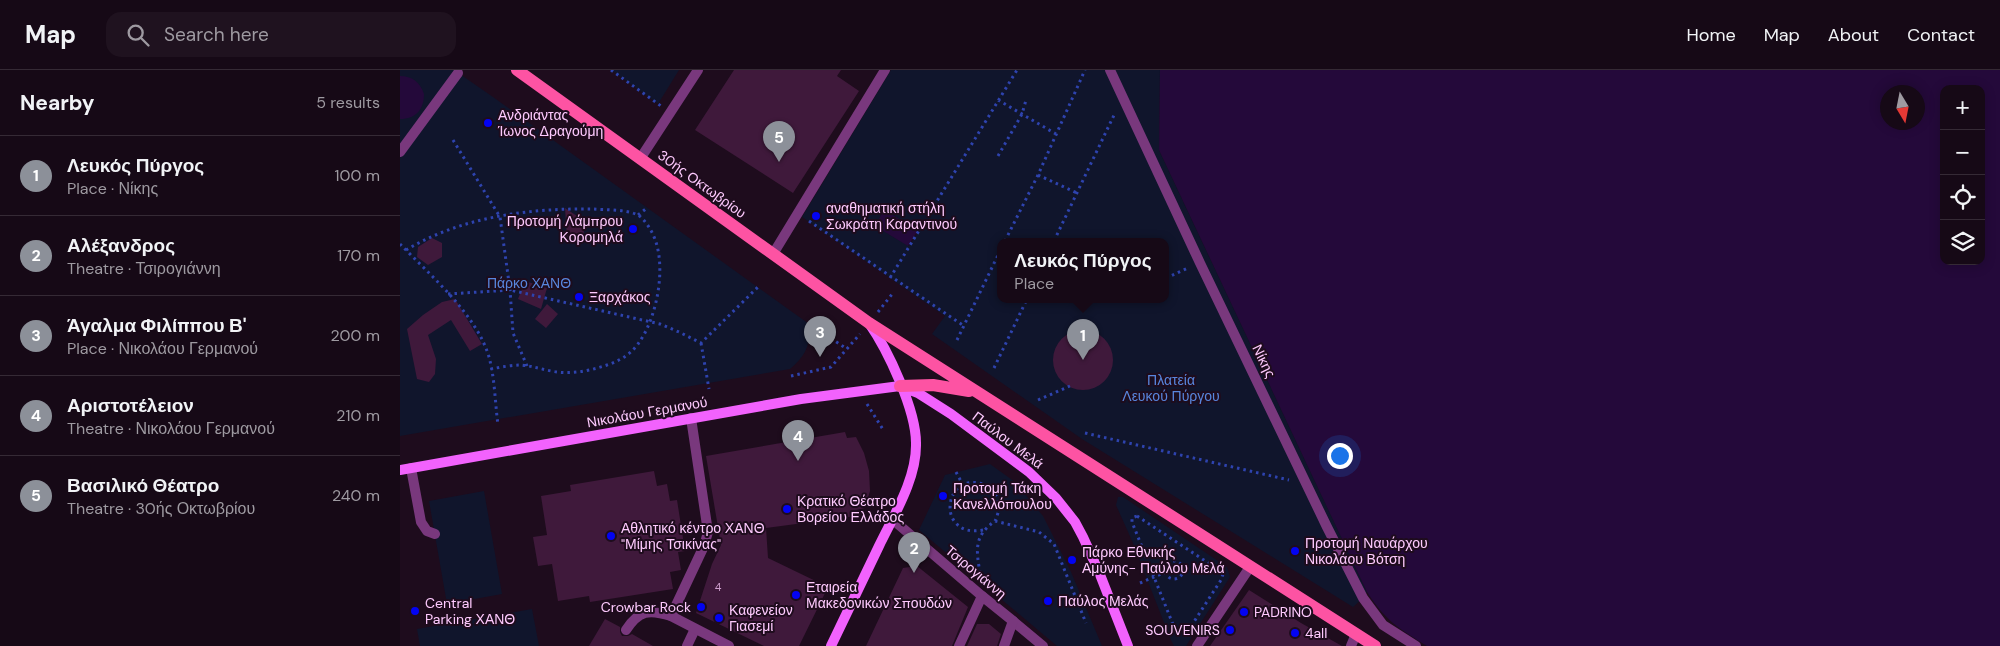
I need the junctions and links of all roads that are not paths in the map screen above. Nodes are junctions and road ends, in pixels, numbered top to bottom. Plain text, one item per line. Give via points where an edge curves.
1 (517, 70) edge
2 (698, 70) edge
3 (885, 70) edge
4 (1110, 70) edge
5 (458, 74) dead end
6 (400, 152) edge
7 (640, 159) junction
8 (773, 254) junction
9 (869, 323) junction
10 (900, 386) junction
11 (977, 392) junction
12 (691, 418) junction
13 (405, 469) edge
14 (892, 519) junction
15 (435, 534) dead end
16 (1250, 566) junction
17 (982, 596) junction
18 (671, 616) junction
19 (1013, 621) junction
20 (695, 629) junction
21 (626, 630) dead end
22 (1353, 640) edge
23 (1371, 645) edge
24 (687, 646) edge
25 (729, 646) edge
26 (831, 646) edge
27 (959, 646) edge
28 (1004, 646) edge
29 (1042, 646) edge
30 (1128, 646) edge
31 (1197, 646) edge
32 (1416, 646) edge

1 - 7 main road, 30ής Οκτωβρίου
2 - 7 street
3 - 8 street
4 - 32 street, Νίκης via 1306,484 1368,606 1383,625
5 - 6 street
7 - 8 main road, 30ής Οκτωβρίου
8 - 9 main road, 30ής Οκτωβρίου
9 - 10 main road
9 - 11 main road
10 - 11 main road via 941,386
10 - 12 main road, Νικολάου Γερμανού
10 - 14 main road via 914,425 916,450 908,481
10 - 30 main road, Παύλου Μελά via 918,393 951,414 1021,466 1056,498 1083,537
11 - 16 main road
12 - 13 main road, Νικολάου Γερμανού
12 - 18 street via 708,532
13 - 15 street via 421,522 427,531
14 - 17 street, Τσιρογιάννη
14 - 26 main road
16 - 22 main road
16 - 31 street
17 - 19 street, Τσιρογιάννη
17 - 27 street
18 - 20 street
18 - 21 street via 656,611 642,613
19 - 28 street
19 - 29 street, Τσιρογιάννη
20 - 24 street
20 - 25 street
22 - 23 main road

